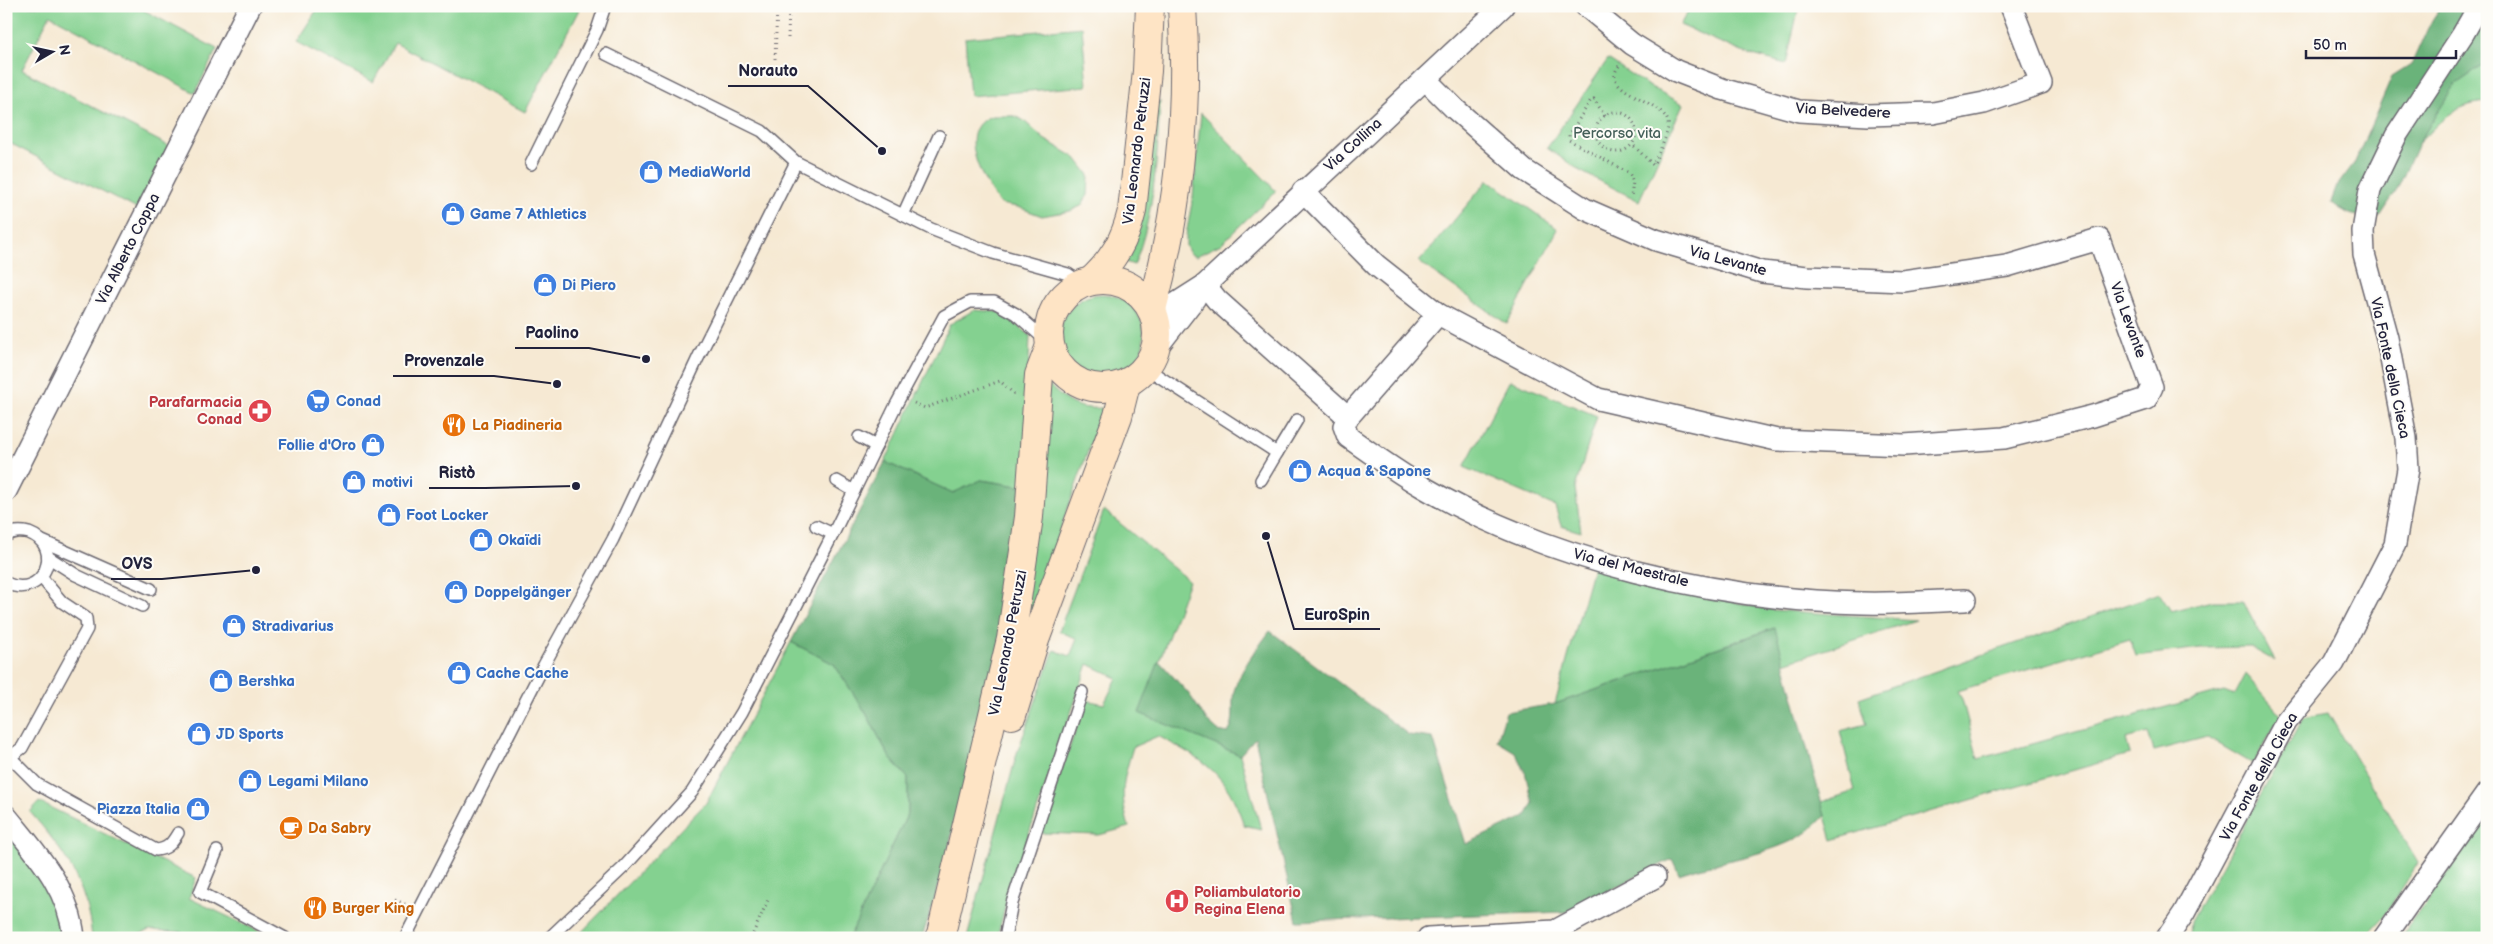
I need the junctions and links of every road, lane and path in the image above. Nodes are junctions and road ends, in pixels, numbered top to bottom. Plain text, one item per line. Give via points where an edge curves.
1 (250, 6) edge
2 (605, 6) edge
3 (1182, 6) edge
4 (1503, 6) edge
5 (1586, 6) edge
6 (2011, 6) edge
7 (2479, 6) edge
8 (789, 7) edge
9 (1149, 7) edge
10 (788, 38) dead end
11 (606, 54) dead end
12 (775, 59) dead end
13 (1618, 66) dead end
14 (1425, 80) junction
15 (1605, 116) junction
16 (939, 136) dead end
17 (1632, 144) junction
18 (796, 162) junction
19 (531, 164) dead end
20 (1303, 191) junction
21 (1631, 197) dead end
22 (903, 215) junction
23 (1161, 273) junction
24 (1087, 283) junction
25 (1200, 288) junction
26 (1153, 311) junction
27 (1438, 314) junction
28 (1050, 344) junction
29 (1143, 366) junction
30 (913, 402) dead end
31 (1036, 414) junction
32 (1348, 417) junction
33 (1297, 420) dead end
34 (859, 437) dead end
35 (876, 446) junction
36 (1278, 453) junction
37 (19, 466) junction
38 (1261, 480) dead end
39 (837, 481) dead end
40 (854, 490) junction
41 (6, 491) edge
42 (6, 502) edge
43 (816, 526) dead end
44 (833, 534) junction
45 (6, 536) edge
46 (40, 540) junction
47 (48, 557) junction
48 (41, 577) junction
49 (6, 583) edge
50 (151, 589) dead end
51 (1965, 600) dead end
52 (142, 606) dead end
53 (1082, 692) dead end
54 (8, 755) edge
55 (2487, 793) edge
56 (6, 816) edge
57 (178, 833) dead end
58 (217, 851) dead end
59 (1655, 877) dead end
60 (768, 900) dead end
61 (2184, 913) junction
62 (74, 938) edge
63 (285, 938) edge
64 (405, 938) edge
65 (549, 938) edge
66 (750, 938) edge
67 (940, 938) edge
68 (958, 938) edge
69 (1004, 938) edge
70 (1428, 938) edge
71 (2167, 938) edge
72 (2181, 938) edge
73 (2384, 938) edge

1 - 37 street, Via Alberto Coppa
2 - 19 lane via 597,30
3 - 23 main road, Via Leonardo Petruzzi via 1183,132
4 - 14 street, Via Collina
5 - 6 street, Via Belvedere via 1632,44 1676,71 1722,89 1799,111 1868,115 1933,112 1984,103 2041,83
7 - 61 street, Via Fonte della Cieca via 2396,136 2370,190 2363,231 2364,254 2386,338 2406,438 2408,469 2394,544 2334,663 2286,722
8 - 10 path
8 - 12 path via 777,6
9 - 23 main road, Via Leonardo Petruzzi via 1164,37 1168,72 1154,253
9 - 24 main road, Via Leonardo Petruzzi via 1146,89 1132,211 1127,232 1113,258
11 - 18 lane via 762,132
13 - 17 path via 1614,79 1619,85 1657,109 1668,121 1652,166
14 - 20 street, Via Collina
14 - 27 street, Via Levante via 1524,170 1585,209 1656,240 1762,272 1904,281 2007,266 2099,238 2152,387 2146,399 2004,438 1904,445 1778,440 1598,399
15 - 17 path via 1621,113 1634,123 1636,134
15 - 17 path via 1598,126 1600,144 1616,152
15 - 21 path via 1594,99 1591,100 1569,140 1629,173 1634,182
16 - 22 lane
18 - 22 lane
18 - 64 lane via 698,358 614,539 544,665
20 - 25 street, Via Collina
20 - 27 street, Via Levante via 1376,266
22 - 24 lane via 992,253 1068,274
23 - 25 street via 1185,290
23 - 26 main road, Via Leonardo Petruzzi
24 - 26 main road via 1114,281 1127,285
24 - 28 main road via 1070,291 1052,314
25 - 26 street, Via Collina via 1169,308
25 - 29 street, Via Collina
25 - 32 street via 1218,300
26 - 29 main road via 1158,330
27 - 32 street
28 - 29 main road via 1054,359 1064,373 1077,383 1093,388 1110,389
28 - 31 main road, Via Leonardo Petruzzi via 1040,368
28 - 35 lane via 1016,314 994,302 970,302 952,310 944,316
29 - 36 lane
29 - 68 main road, Via Leonardo Petruzzi via 1118,416 1023,674
30 - 31 path via 925,408 1000,381
31 - 67 main road, Via Leonardo Petruzzi via 1029,517 1011,639
32 - 51 street, Via del Maestrale via 1344,426 1348,437 1423,488 1489,521 1571,554 1655,576 1752,595 1862,603
33 - 36 lane
34 - 35 lane
35 - 40 lane
36 - 38 lane
37 - 41 street, Via Alberto Coppa
37 - 42 lane
39 - 40 lane
40 - 44 lane
43 - 44 lane
44 - 65 lane via 742,712 692,792 624,867
45 - 46 lane via 26,532
46 - 47 lane
46 - 50 lane
47 - 48 lane
47 - 52 lane via 76,575
48 - 49 lane via 25,586
48 - 54 lane via 62,602 86,618 87,629 22,748
53 - 69 lane via 1012,903
54 - 57 lane via 37,784 156,850 172,844
55 - 73 street
56 - 62 street via 58,883 66,901
58 - 63 lane via 200,892
59 - 70 street via 1555,931
60 - 66 path
61 - 71 street, Via Fonte della Cieca
61 - 72 street, Via Fonte della Cieca

